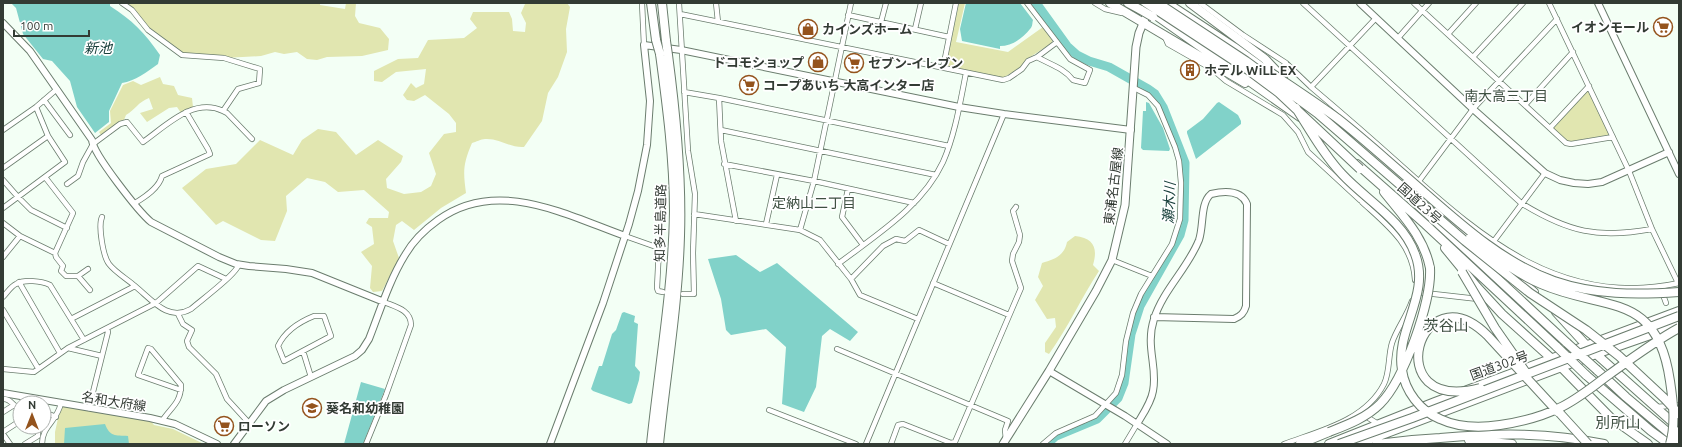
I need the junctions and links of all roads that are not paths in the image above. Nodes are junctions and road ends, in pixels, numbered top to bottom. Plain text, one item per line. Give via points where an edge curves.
1 (122, 3) edge
2 (642, 3) edge
3 (651, 3) edge
4 (655, 3) edge
5 (662, 3) edge
6 (679, 3) edge
7 (716, 3) edge
8 (851, 3) edge
9 (886, 3) edge
10 (921, 3) edge
11 (956, 3) edge
12 (1027, 3) edge
13 (1095, 3) edge
14 (1110, 3) edge
15 (1128, 3) edge
16 (1152, 3) edge
17 (1158, 3) edge
18 (1167, 3) edge
19 (1190, 3) edge
20 (1200, 3) edge
21 (1303, 3) edge
22 (1360, 3) edge
23 (1414, 3) edge
24 (1429, 3) edge
25 (1476, 3) edge
26 (1523, 3) edge
27 (1549, 3) edge
28 (1598, 3) edge
29 (1142, 6) edge
30 (1422, 10) junction
31 (680, 14) junction
32 (1129, 14) junction
33 (848, 15) junction
34 (1376, 18) junction
35 (1557, 19) junction
36 (718, 22) junction
37 (881, 22) junction
38 (1144, 22) junction
39 (3, 23) edge
40 (916, 29) junction
41 (1448, 34) junction
42 (1165, 35) junction
43 (949, 37) junction
44 (1398, 38) junction
45 (660, 40) junction
46 (1215, 40) junction
47 (1057, 42) junction
48 (644, 45) junction
49 (1350, 46) junction
50 (842, 47) junction
51 (681, 50) junction
52 (1573, 52) junction
53 (664, 54) junction
54 (1036, 57) junction
55 (1473, 57) junction
56 (1286, 63) junction
57 (943, 68) junction
58 (1281, 69) dead end
59 (966, 73) junction
60 (1500, 82) junction
61 (834, 83) junction
62 (1134, 86) junction
63 (1589, 86) junction
64 (1311, 87) junction
65 (57, 89) junction
66 (684, 92) junction
67 (1295, 92) junction
68 (719, 98) junction
69 (44, 100) junction
70 (1525, 105) junction
71 (36, 107) junction
72 (959, 107) junction
73 (1473, 109) junction
74 (1294, 110) junction
75 (186, 112) junction
76 (223, 112) junction
77 (1004, 114) junction
78 (827, 120) junction
79 (1550, 128) junction
80 (3, 130) edge
81 (720, 130) junction
82 (1131, 130) junction
83 (70, 135) dead end
84 (48, 136) junction
85 (1613, 137) junction
86 (1452, 139) junction
87 (252, 140) dead end
88 (93, 144) junction
89 (949, 146) junction
90 (820, 151) junction
91 (1669, 152) junction
92 (724, 164) junction
93 (3, 168) edge
94 (1629, 171) junction
95 (1544, 173) junction
96 (1679, 174) edge
97 (777, 175) junction
98 (936, 175) junction
99 (45, 177) junction
100 (3, 180) edge
101 (814, 181) junction
102 (1419, 181) junction
103 (67, 184) dead end
104 (1379, 187) junction
105 (848, 189) junction
106 (1412, 196) junction
107 (18, 197) junction
108 (135, 203) junction
109 (914, 203) junction
110 (1521, 203) junction
111 (1016, 207) dead end
112 (3, 208) edge
113 (694, 214) junction
114 (102, 217) dead end
115 (736, 221) junction
116 (1428, 221) junction
117 (3, 224) edge
118 (766, 224) junction
119 (67, 228) junction
120 (1652, 229) junction
121 (800, 230) junction
122 (20, 236) junction
123 (625, 236) junction
124 (1494, 240) junction
125 (863, 244) junction
126 (949, 244) junction
127 (55, 253) junction
128 (3, 257) edge
129 (1112, 260) junction
130 (239, 264) junction
131 (838, 264) junction
132 (88, 269) dead end
133 (78, 276) junction
134 (1152, 276) junction
135 (226, 279) junction
136 (851, 279) junction
137 (18, 282) junction
138 (934, 283) junction
139 (1678, 283) edge
140 (135, 286) junction
141 (1660, 287) junction
142 (90, 290) dead end
143 (662, 292) dead end
144 (1414, 292) junction
145 (1679, 292) edge
146 (683, 294) dead end
147 (3, 298) edge
148 (1489, 300) junction
149 (384, 302) junction
150 (156, 303) junction
151 (1666, 303) dead end
152 (3, 310) edge
153 (1679, 311) edge
154 (178, 314) junction
155 (1009, 315) junction
156 (1679, 316) edge
157 (1154, 317) junction
158 (71, 319) junction
159 (918, 319) junction
160 (1679, 326) edge
161 (107, 329) junction
162 (84, 340) junction
163 (1586, 345) junction
164 (68, 348) junction
165 (837, 349) dead end
166 (303, 352) junction
167 (60, 353) junction
168 (1596, 354) junction
169 (102, 356) junction
170 (1552, 359) junction
171 (38, 368) junction
172 (1562, 368) junction
173 (3, 369) edge
174 (1540, 369) junction
175 (1049, 371) junction
176 (894, 374) junction
177 (311, 377) junction
178 (181, 390) junction
179 (3, 393) edge
180 (3, 399) edge
181 (12, 403) edge
182 (61, 403) junction
183 (1679, 405) edge
184 (12, 406) edge
185 (970, 406) junction
186 (1107, 406) junction
187 (1657, 407) junction
188 (90, 408) junction
189 (769, 410) dead end
190 (3, 412) edge
191 (1360, 412) junction
192 (1558, 413) junction
193 (1679, 414) edge
194 (52, 415) edge
195 (56, 417) junction
196 (162, 421) junction
197 (249, 423) junction
198 (1137, 424) junction
199 (1378, 424) junction
200 (12, 427) edge
201 (1679, 428) edge
202 (1679, 431) edge
203 (3, 433) edge
204 (38, 435) edge
205 (1416, 440) junction
206 (1640, 441) edge
207 (1679, 441) edge
208 (1004, 443) edge
209 (10, 444) edge
210 (25, 444) edge
211 (42, 444) edge
212 (217, 444) edge
213 (234, 444) edge
214 (366, 444) edge
215 (550, 444) edge
216 (651, 444) edge
217 (659, 444) edge
218 (856, 444) edge
219 (866, 444) edge
220 (891, 444) edge
221 (1043, 444) edge
222 (1125, 444) edge
223 (1167, 444) edge
224 (1284, 444) edge
225 (1300, 444) edge
226 (1329, 444) edge
227 (1339, 444) edge
228 (1358, 444) edge
229 (1377, 444) edge
230 (1512, 444) edge
231 (1588, 444) edge
232 (1604, 444) edge
233 (1648, 444) edge
234 (1669, 444) edge
235 (1675, 444) edge

1 - 76 street via 132,10 148,30 182,55 224,58 260,69 259,83 238,89
2 - 48 street
3 - 45 highway
4 - 45 highway
5 - 45 highway
6 - 31 street
7 - 36 street
8 - 33 street
9 - 37 street
10 - 40 street
11 - 43 street
12 - 47 street
13 - 32 street via 1105,9
14 - 32 highway
15 - 29 highway
16 - 38 main road, 東浦名古屋線
17 - 46 highway, bridge
18 - 67 highway, 国道23号 via 1234,47
19 - 67 highway via 1265,59
20 - 56 street
21 - 49 street
22 - 34 street
23 - 30 street
24 - 30 street
25 - 41 street
26 - 55 street
27 - 35 street
28 - 91 street
29 - 74 highway, 国道23号
29 - 74 highway, bridge via 1248,70 1279,93
30 - 41 street
30 - 44 street
31 - 36 street
31 - 51 street
32 - 38 highway
33 - 37 street
33 - 50 street
34 - 44 street
34 - 49 street
35 - 52 street
35 - 60 street
36 - 50 street
37 - 40 street
38 - 42 highway
38 - 62 main road, 東浦名古屋線 via 1136,47
39 - 65 street via 30,51
40 - 43 street
41 - 55 street
42 - 74 highway
42 - 144 street via 1168,44 1212,69 1226,82 1260,98 1283,115 1298,132 1308,152 1395,232 1408,250 1414,272
43 - 57 street
44 - 73 street
45 - 53 highway, bridge
46 - 106 highway, bridge via 1317,114
46 - 145 highway, bridge via 1267,70 1337,118 1447,212 1519,265 1553,280 1599,292
47 - 54 street
47 - 54 street via 1070,59 1090,70 1085,83 1073,80 1053,64
48 - 51 street
48 - 123 street via 650,101 648,135 638,191
49 - 64 street
49 - 86 street
50 - 57 street
50 - 61 street
51 - 61 street
51 - 66 street
52 - 63 street
52 - 70 street
53 - 216 highway, 知多半島道路 via 674,211 669,295
53 - 217 highway, 知多半島道路 via 680,176 680,238 677,296
54 - 59 street via 1006,80
55 - 60 street
56 - 58 street
56 - 64 street
57 - 59 street
59 - 72 street
60 - 70 street
60 - 73 street
61 - 72 street
61 - 78 street
62 - 82 main road, 東浦名古屋線
62 - 134 street via 1148,95 1158,106 1179,161 1180,219 1172,244
63 - 79 street
63 - 85 street
64 - 102 street
65 - 69 street
65 - 88 street
66 - 68 street
66 - 113 street via 688,151 695,194
67 - 116 highway, 国道23号 via 1338,127
68 - 78 street
68 - 81 street
69 - 71 street
69 - 83 street
70 - 79 street
71 - 80 street
71 - 84 street
72 - 77 street
72 - 89 street
73 - 86 street
73 - 95 street
74 - 104 highway, bridge
74 - 116 highway, 国道23号
74 - 160 highway, bridge via 1336,167 1403,232 1413,248 1419,268 1419,287 1402,342 1401,365 1412,395 1423,408 1437,418 1454,424 1482,427 1514,423 1546,414 1584,393
75 - 76 street via 206,106
75 - 88 street via 143,142 127,122 120,124
75 - 108 street via 210,154 162,176 151,192
76 - 87 street via 227,113
77 - 82 street
77 - 126 street
78 - 89 street
78 - 90 street
79 - 85 street via 1566,143 1571,144
81 - 90 street
81 - 92 street
82 - 129 main road, 東浦名古屋線 via 1125,205
84 - 93 street
84 - 99 street via 65,162
85 - 94 street
86 - 102 street
86 - 110 street
88 - 103 street via 78,176
88 - 108 street
89 - 98 street
90 - 98 street
90 - 101 street
91 - 94 street
91 - 96 street
92 - 97 street
92 - 115 street
94 - 95 street via 1602,182 1588,184 1560,180
94 - 120 street
95 - 110 street
97 - 101 street
97 - 118 street
98 - 109 street
99 - 107 street
99 - 119 street via 73,213
100 - 107 street
101 - 105 street
101 - 121 street
102 - 124 street
104 - 192 highway, bridge via 1412,214 1452,258 1508,348
104 - 225 highway, bridge via 1413,229 1426,252 1430,282 1424,309 1399,378 1385,398 1356,420
105 - 109 street
105 - 125 street via 842,217
106 - 193 highway, bridge via 1530,293 1602,342 1634,369
106 - 234 highway, bridge via 1524,276 1560,291 1619,306 1647,324 1660,344 1669,374 1673,417
107 - 112 street
107 - 119 street via 31,210
108 - 130 street via 151,222 219,257
109 - 125 street via 894,222
110 - 120 street via 1565,226 1590,232 1631,233
110 - 124 street
111 - 155 street via 1013,211 1020,235 1012,261 1021,288
113 - 115 street
113 - 146 street via 694,294
114 - 140 street via 101,238 108,263
115 - 118 street
116 - 148 highway
116 - 163 highway via 1519,279
116 - 207 highway, 国道23号, bridge via 1631,402
116 - 234 highway, 国道23号, bridge via 1586,375
117 - 122 street
118 - 121 street
119 - 127 street
120 - 139 street
121 - 131 street via 820,240
122 - 127 street
122 - 128 street
123 - 143 street via 659,248 657,288
123 - 149 street via 527,202 494,199 466,205 443,216 412,244 398,267
123 - 215 street via 600,312
124 - 141 street via 1542,269 1575,281 1609,288
125 - 131 street
126 - 136 street via 919,230 905,241 896,239 883,246
126 - 138 street
127 - 133 street via 63,266 61,271 66,276
129 - 134 street
129 - 175 main road, 東浦名古屋線
130 - 135 street via 237,270
130 - 149 street via 312,272
131 - 136 street
132 - 133 street
133 - 142 street
134 - 186 street via 1133,313 1126,341 1122,375 1118,389
135 - 150 street via 198,266
135 - 154 street via 191,309
136 - 159 street via 860,295
137 - 147 street
137 - 158 street via 50,285
137 - 167 street
138 - 155 street
138 - 159 street
139 - 141 street
140 - 150 street
140 - 158 street
141 - 151 street
144 - 148 street
144 - 191 street via 1390,349 1387,376 1383,385
148 - 170 highway
149 - 177 street via 362,350 348,360
149 - 214 street via 409,314 411,325
150 - 154 street via 168,313
150 - 161 street
152 - 171 street
153 - 163 highway, 国道302号
154 - 197 street via 183,324 192,330 187,341 189,347 216,374 227,399
155 - 185 street
156 - 174 highway, bridge
157 - 157 street via 1234,319 1244,312 1247,204 1242,195 1217,193 1207,197 1204,203 1202,228 1195,249
157 - 198 street via 1150,340 1153,392 1150,403
158 - 162 street
159 - 176 street
160 - 168 highway, 国道302号
161 - 162 street
161 - 169 street
162 - 164 street
163 - 168 highway
163 - 170 highway, 国道302号
164 - 167 street
164 - 169 street
165 - 176 street
166 - 166 street via 331,336 324,316 314,316 299,322 281,339 278,346 284,360
166 - 177 street
167 - 171 street
168 - 172 highway, 国道302号
168 - 187 highway
169 - 188 street
170 - 172 highway
170 - 199 highway, 国道302号
171 - 173 street via 32,372
172 - 206 highway via 1610,417
172 - 228 highway, 国道302号
174 - 192 highway, bridge via 1527,373 1521,374 1473,389 1448,391 1436,387 1426,379 1418,364 1417,351 1421,339 1432,325 1450,318 1468,321 1488,336 1505,356 1515,366 1520,372 1525,378
174 - 227 highway, bridge
175 - 186 street
175 - 208 main road, 東浦名古屋線
176 - 185 street
176 - 219 street
177 - 197 street via 266,401
178 - 178 street via 178,380 148,348 138,375
178 - 196 street via 175,407
179 - 182 street, 名和大府線
180 - 181 street via 6,398
182 - 188 street, 名和大府線
182 - 195 street
183 - 187 street
184 - 190 street
185 - 208 street via 1008,421
185 - 220 street via 955,442 951,443 903,424 898,425
186 - 198 street
186 - 221 street via 1095,416 1056,433
187 - 201 highway
188 - 196 street, 名和大府線
189 - 218 street
191 - 199 street
191 - 224 street via 1331,427
192 - 231 highway, bridge
194 - 195 street
195 - 211 street via 44,431
196 - 212 street, 名和大府線 via 175,424
197 - 213 street
198 - 222 street
198 - 223 street
199 - 226 highway, 国道302号
200 - 203 street
202 - 235 highway, bridge
203 - 209 street
204 - 210 street
205 - 229 highway
205 - 230 highway via 1472,440
205 - 232 highway via 1481,434 1518,434 1557,436
206 - 233 highway

